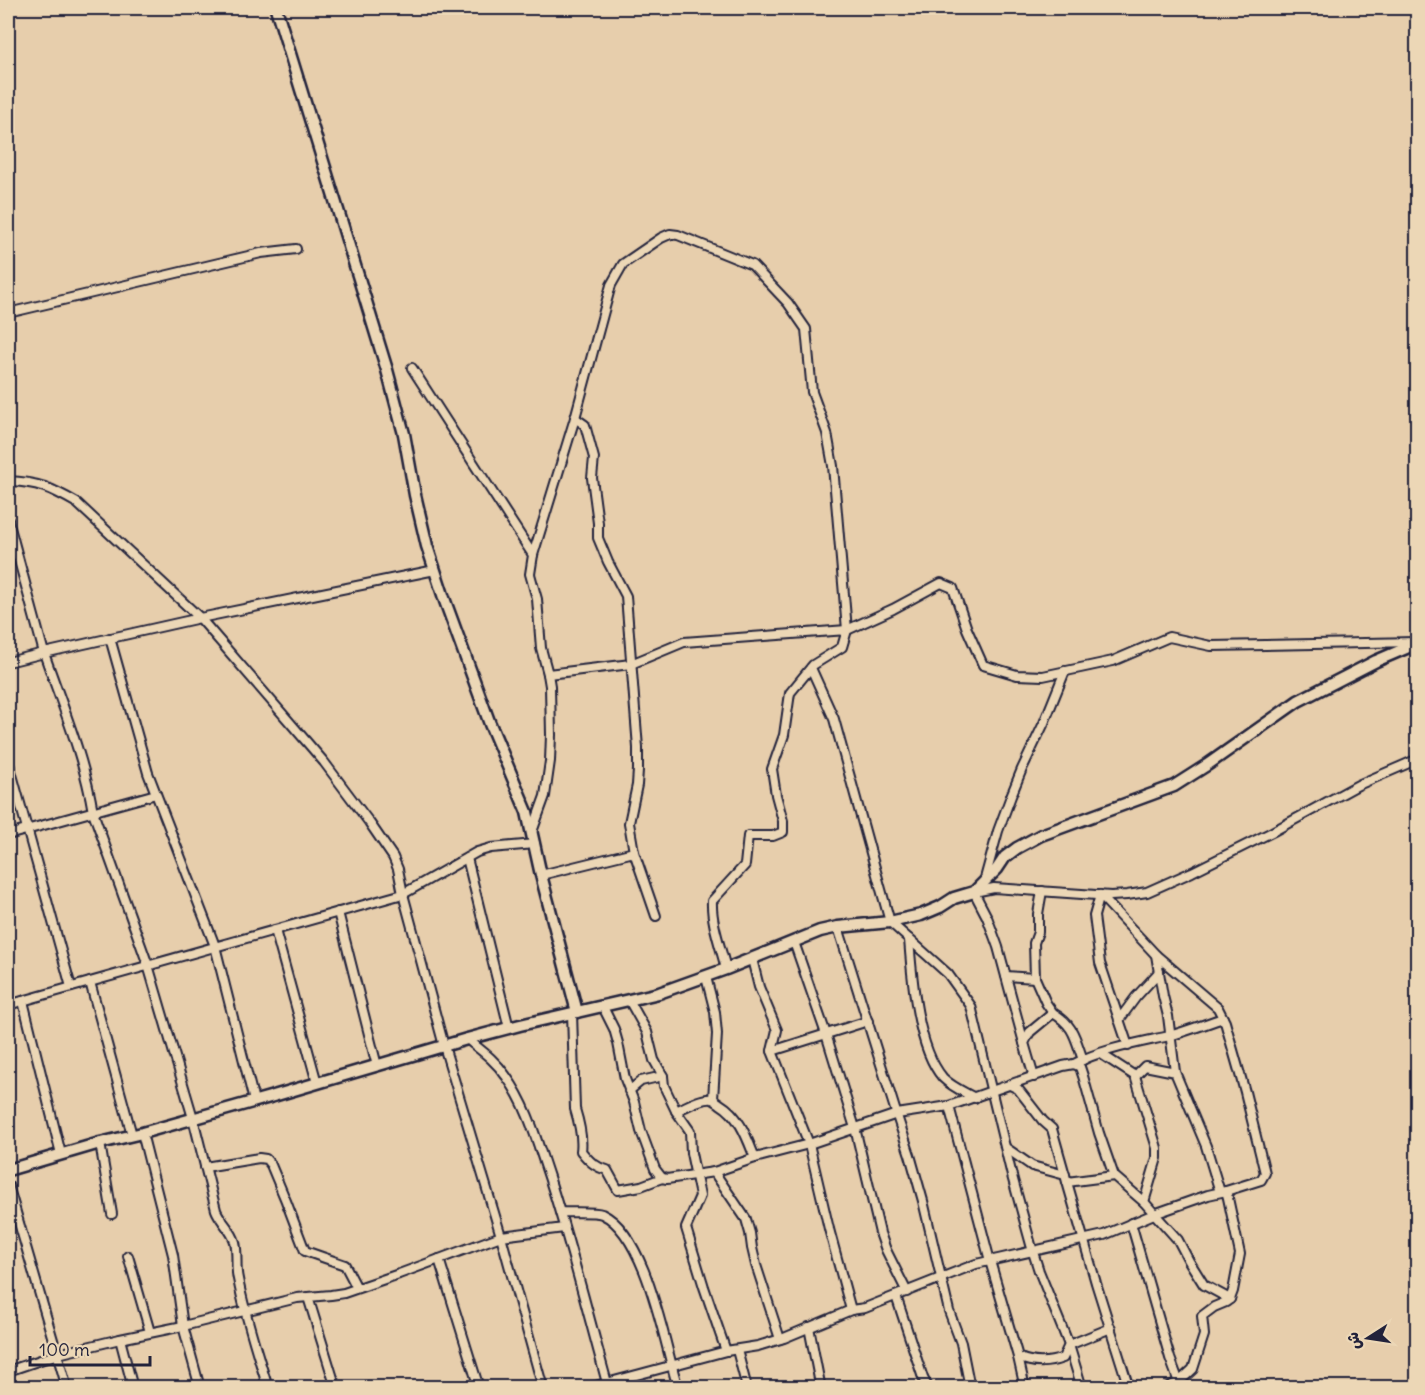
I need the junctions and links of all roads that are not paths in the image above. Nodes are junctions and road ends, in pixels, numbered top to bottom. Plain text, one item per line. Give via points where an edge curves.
1 (276, 8) edge
2 (296, 249) dead end
3 (8, 314) edge
4 (412, 368) dead end
5 (575, 418) junction
6 (8, 481) edge
7 (8, 520) edge
8 (533, 555) junction
9 (435, 570) junction
10 (200, 618) junction
11 (847, 630) junction
12 (110, 638) junction
13 (1418, 642) edge
14 (44, 653) junction
15 (8, 662) edge
16 (631, 664) junction
17 (811, 668) junction
18 (1065, 671) junction
19 (548, 674) junction
20 (1418, 759) edge
21 (8, 760) edge
22 (156, 794) junction
23 (93, 812) junction
24 (26, 830) junction
25 (532, 832) junction
26 (8, 835) edge
27 (534, 844) junction
28 (634, 852) junction
29 (467, 858) junction
30 (541, 875) junction
31 (984, 883) junction
32 (1042, 891) junction
33 (974, 892) junction
34 (403, 894) junction
35 (1100, 895) junction
36 (338, 912) junction
37 (656, 916) dead end
38 (890, 922) junction
39 (838, 927) junction
40 (275, 930) junction
41 (909, 939) junction
42 (794, 942) junction
43 (215, 946) junction
44 (1156, 955) junction
45 (752, 959) junction
46 (147, 965) junction
47 (726, 969) junction
48 (1159, 972) junction
49 (1006, 975) junction
50 (706, 977) junction
51 (1035, 978) junction
52 (90, 982) junction
53 (71, 987) junction
54 (629, 1000) junction
55 (23, 1001) junction
56 (8, 1002) edge
57 (603, 1007) junction
58 (574, 1013) junction
59 (1053, 1013) junction
60 (1223, 1018) junction
61 (1119, 1020) junction
62 (868, 1021) junction
63 (508, 1028) junction
64 (826, 1034) junction
65 (1170, 1035) junction
66 (467, 1039) junction
67 (1024, 1044) junction
68 (444, 1046) junction
69 (1128, 1046) junction
70 (772, 1051) junction
71 (1101, 1053) junction
72 (1083, 1060) junction
73 (1074, 1064) junction
74 (377, 1066) junction
75 (1175, 1072) junction
76 (663, 1076) junction
77 (1136, 1076) junction
78 (1034, 1077) junction
79 (317, 1083) junction
80 (1010, 1085) junction
81 (629, 1091) junction
82 (992, 1091) junction
83 (975, 1098) junction
84 (713, 1099) junction
85 (254, 1101) junction
86 (949, 1106) junction
87 (676, 1111) junction
88 (897, 1114) junction
89 (193, 1118) junction
90 (855, 1128) junction
91 (137, 1134) junction
92 (100, 1143) junction
93 (808, 1144) junction
94 (1006, 1148) junction
95 (61, 1154) junction
96 (755, 1158) junction
97 (205, 1167) junction
98 (8, 1170) edge
99 (714, 1172) junction
100 (696, 1174) junction
101 (1114, 1176) junction
102 (662, 1178) junction
103 (1066, 1178) junction
104 (8, 1185) edge
105 (1223, 1192) junction
106 (1144, 1202) junction
107 (560, 1212) junction
108 (112, 1214) dead end
109 (1154, 1214) junction
110 (1131, 1223) junction
111 (564, 1228) junction
112 (501, 1236) junction
113 (1083, 1240) junction
114 (1033, 1252) junction
115 (128, 1256) dead end
116 (439, 1259) junction
117 (990, 1261) junction
118 (941, 1278) junction
119 (357, 1288) junction
120 (907, 1292) junction
121 (896, 1296) junction
122 (308, 1297) junction
123 (1230, 1299) junction
124 (851, 1310) junction
125 (245, 1311) junction
126 (183, 1326) junction
127 (809, 1328) junction
128 (1111, 1328) junction
129 (150, 1332) junction
130 (120, 1339) junction
131 (780, 1339) junction
132 (1069, 1345) junction
133 (737, 1350) junction
134 (726, 1352) junction
135 (58, 1354) junction
136 (1018, 1357) junction
137 (671, 1366) junction
138 (8, 1371) edge
139 (607, 1383) junction
140 (1180, 1385) edge
141 (925, 1386) edge
142 (333, 1387) edge
143 (67, 1388) edge
144 (133, 1388) edge
145 (200, 1388) edge
146 (268, 1388) edge
147 (479, 1388) edge
148 (543, 1388) edge
149 (588, 1388) edge
150 (678, 1388) edge
151 (747, 1388) edge
152 (820, 1388) edge
153 (970, 1388) edge
154 (1025, 1388) edge
155 (1082, 1388) edge
156 (1129, 1388) edge
157 (1166, 1388) edge

1 - 9 main road via 387,370
2 - 3 street via 261,253
4 - 8 street
5 - 8 street
5 - 11 street via 611,285 623,264 670,234 752,265 788,303 806,329 812,392 827,433 833,466
5 - 16 street via 585,425 594,458 598,538 626,597
6 - 10 street via 54,489 77,503
7 - 14 street
8 - 19 street via 530,574
9 - 10 street
9 - 25 main road
10 - 12 street
10 - 34 street via 324,762 369,822 393,857
11 - 16 street via 684,642
11 - 17 street via 842,647
11 - 18 street via 941,584 953,588 983,665 1017,675 1043,676
12 - 14 street
12 - 22 street
13 - 18 street via 1211,646 1169,637 1113,661
13 - 31 main road via 1298,701 1174,786 1041,835 1017,848
14 - 15 street
14 - 23 street via 81,761
16 - 19 street
16 - 28 street via 638,748 637,785 629,823
17 - 38 street via 834,719
17 - 47 street via 790,693 784,735 772,769 783,832 748,836 745,865 712,901
18 - 31 street via 1011,796
19 - 25 street via 549,770 545,796
20 - 35 street via 1358,785 1272,832 1147,892
21 - 24 street
22 - 23 street
22 - 43 street
23 - 24 street
23 - 46 street
24 - 26 street
24 - 53 street
25 - 27 main road
27 - 29 street via 491,848
27 - 30 main road
28 - 30 street
28 - 37 street
29 - 34 street
29 - 63 street
30 - 58 main road
31 - 33 main road
32 - 33 street via 994,888
32 - 35 street
32 - 51 street via 1034,943
33 - 38 main road via 921,915
33 - 49 street via 987,917
34 - 36 street
34 - 68 street
35 - 44 street
35 - 61 street via 1094,916 1100,963
36 - 40 street
36 - 74 street
38 - 39 main road
38 - 41 street
39 - 42 main road
39 - 62 street
40 - 43 street
40 - 79 street
41 - 82 street via 948,974 971,1006
41 - 83 street via 915,999 930,1056 943,1077
42 - 45 main road
42 - 64 street
43 - 46 street
43 - 85 street
44 - 48 street
44 - 60 street via 1218,1008
45 - 47 main road
45 - 70 street via 777,1030
46 - 52 street
46 - 89 street
47 - 50 main road
48 - 61 street
48 - 65 street
49 - 51 street
49 - 67 street
50 - 54 main road
50 - 84 street via 717,1023
51 - 59 street
52 - 53 street
52 - 91 street
53 - 55 street
54 - 57 main road
54 - 76 street
55 - 56 street
55 - 95 street
57 - 58 main road
57 - 81 street via 614,1029
58 - 63 main road
58 - 102 street via 574,1109 581,1151 597,1167 607,1170 618,1190
59 - 67 street via 1030,1032
59 - 72 street via 1065,1020 1073,1032
60 - 65 street
60 - 105 street via 1265,1173 1261,1180
61 - 69 street
62 - 64 street
62 - 88 street
63 - 66 main road
64 - 70 street
64 - 90 street
65 - 69 street
65 - 75 street
66 - 68 main road
66 - 107 street via 491,1058 518,1095 531,1122
67 - 78 street
68 - 74 main road
68 - 112 street
69 - 71 street
70 - 93 street
71 - 72 street
71 - 77 street
72 - 73 street
73 - 78 street
73 - 101 street via 1080,1067
74 - 79 main road
75 - 77 street via 1145,1066
75 - 105 street
76 - 81 street via 641,1081
76 - 87 street
77 - 106 street via 1157,1148
78 - 80 street
79 - 85 main road
80 - 82 street
80 - 103 street via 1018,1089 1052,1129
81 - 102 street via 655,1169
82 - 83 street
82 - 94 street
83 - 86 street
84 - 87 street
84 - 96 street via 741,1125
85 - 89 main road
86 - 88 street
86 - 117 street
87 - 100 street via 690,1131
88 - 90 street
88 - 118 street
89 - 91 main road
89 - 97 street
90 - 93 street
90 - 120 street via 880,1233
91 - 92 main road
91 - 126 street via 173,1255
92 - 95 main road
92 - 108 street
93 - 96 street
93 - 124 street
94 - 103 street via 1032,1166
94 - 114 street
95 - 98 main road
96 - 99 street
97 - 119 street via 266,1159 305,1251 345,1265
97 - 125 street via 216,1210 235,1243
99 - 100 street
99 - 131 street via 746,1219 756,1266
100 - 102 street
100 - 134 street via 700,1196 686,1228
101 - 103 street
101 - 106 street
103 - 113 street
104 - 135 street
105 - 109 street
105 - 123 street via 1228,1198 1240,1254
106 - 109 street
107 - 111 street
107 - 137 street via 600,1214 620,1228 646,1277
109 - 110 street
109 - 123 street via 1178,1240 1204,1285
110 - 113 street
110 - 140 street
111 - 112 street
111 - 139 street
112 - 116 street
112 - 148 street
113 - 114 street
113 - 128 street
114 - 117 street
114 - 132 street
115 - 129 street
116 - 119 street
116 - 147 street
117 - 118 street
117 - 136 street
118 - 120 street
118 - 153 street
119 - 122 street
120 - 121 street
121 - 124 street
121 - 141 street
122 - 125 street
122 - 142 street
123 - 140 street via 1202,1316 1204,1335 1193,1369
124 - 127 street
125 - 126 street
125 - 146 street
126 - 129 street
126 - 145 street
127 - 131 street
127 - 152 street
128 - 132 street
128 - 156 street
129 - 130 street
130 - 135 street
130 - 144 street
131 - 133 street
132 - 136 street via 1063,1358 1050,1362 1029,1362
132 - 155 street
133 - 134 street
133 - 151 street
134 - 137 street
135 - 138 street
135 - 143 street
136 - 154 street
137 - 139 street
137 - 150 street
139 - 149 street
140 - 157 street

